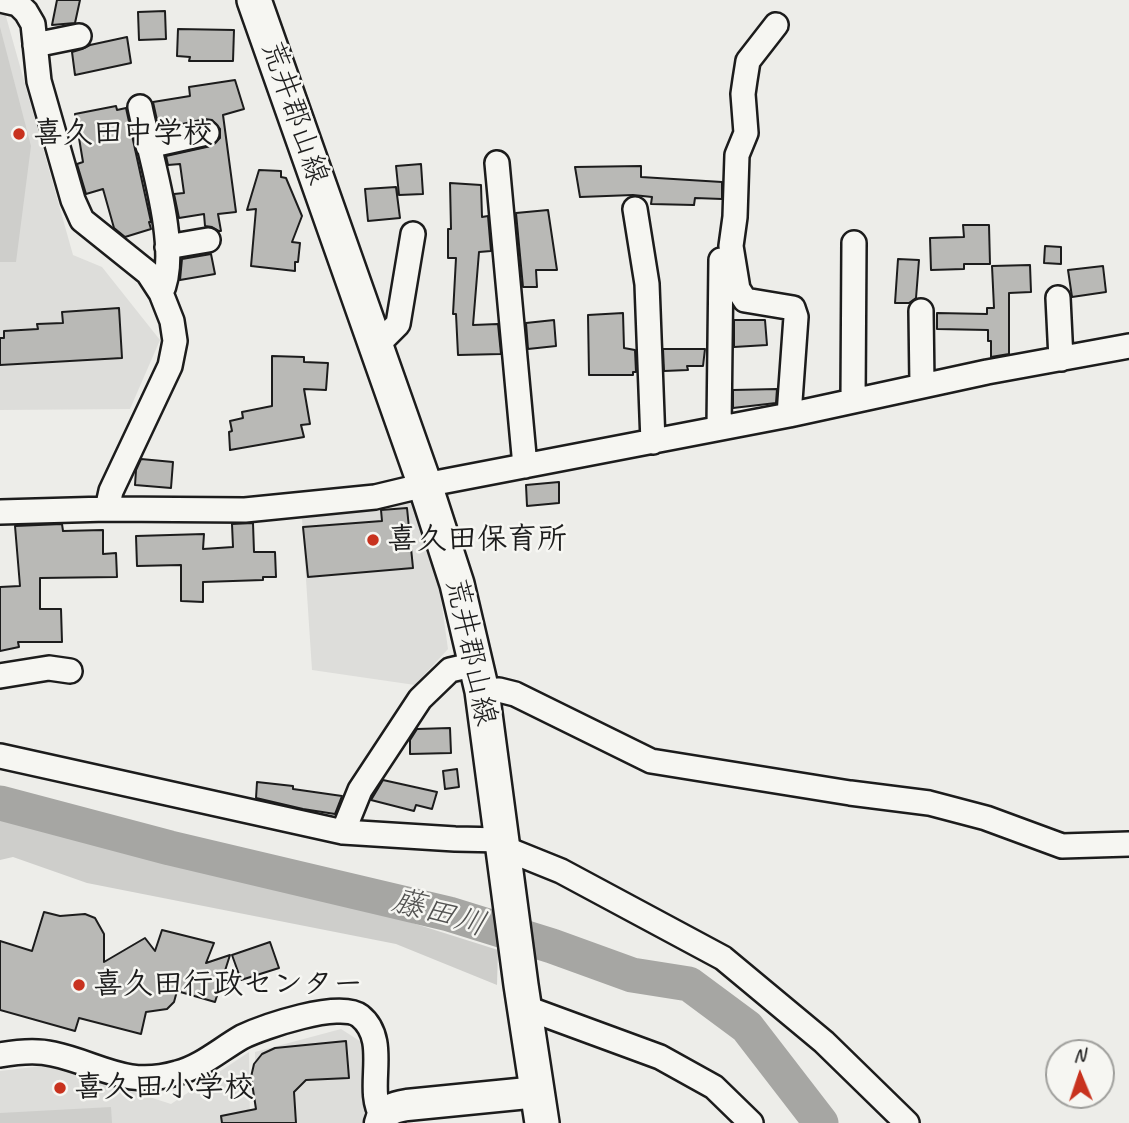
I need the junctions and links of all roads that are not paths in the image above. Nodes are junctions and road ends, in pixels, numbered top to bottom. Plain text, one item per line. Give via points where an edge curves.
1 (0, 0) edge
2 (254, 0) edge
3 (776, 25) dead end
4 (79, 36) dead end
5 (35, 45) junction
6 (140, 107) dead end
7 (207, 133) dead end
8 (148, 146) junction
9 (497, 163) dead end
10 (635, 209) dead end
11 (413, 233) dead end
12 (208, 240) dead end
13 (721, 240) dead end
14 (854, 243) dead end
15 (167, 247) junction
16 (161, 293) junction
17 (1058, 298) dead end
18 (921, 311) dead end
19 (376, 346) junction
20 (1129, 346) edge
21 (1061, 359) junction
22 (922, 385) junction
23 (853, 400) junction
24 (789, 415) junction
25 (719, 428) junction
26 (653, 442) junction
27 (525, 466) junction
28 (425, 485) junction
29 (107, 509) junction
30 (0, 512) edge
31 (70, 671) dead end
32 (0, 676) edge
33 (479, 678) junction
34 (0, 756) edge
35 (343, 832) junction
36 (1129, 844) edge
37 (505, 852) junction
38 (522, 996) junction
39 (0, 1055) edge
40 (540, 1107) edge
41 (381, 1120) edge
42 (751, 1123) edge
43 (907, 1123) edge

1 - 5 street via 18,4 26,12 33,24
2 - 19 main road, 荒井郡山線
3 - 24 street via 748,61 743,94 746,133 737,155 731,246 738,289 745,300 793,308
4 - 5 street
5 - 16 street via 39,81 82,220 148,273
6 - 8 street
7 - 8 street
8 - 15 street
9 - 27 street
10 - 26 street via 647,284
11 - 19 street via 398,324
12 - 15 street
13 - 25 street
14 - 23 street
15 - 16 street via 168,276
16 - 29 street via 175,341 170,366 111,491
17 - 21 street
18 - 22 street
19 - 28 main road, 荒井郡山線
20 - 21 street
21 - 22 street
22 - 23 street
23 - 24 street
24 - 25 street
25 - 26 street
26 - 27 street
27 - 28 street
28 - 29 street via 362,498 245,510
28 - 33 main road, 荒井郡山線 via 457,584
29 - 30 street
31 - 32 street via 49,667
33 - 35 street via 450,670 420,699 360,790
33 - 36 street via 651,761 929,803 1062,846
33 - 37 main road, 荒井郡山線
34 - 35 street
35 - 37 street via 455,839
37 - 38 main road, 荒井郡山線
37 - 43 street via 561,872 723,958 824,1042
38 - 40 main road, 荒井郡山線
38 - 42 street via 660,1057 714,1087
39 - 41 street via 45,1052 115,1075 158,1077 179,1073 252,1033 320,1013 352,1012 373,1033
40 - 41 street via 407,1105 387,1111

